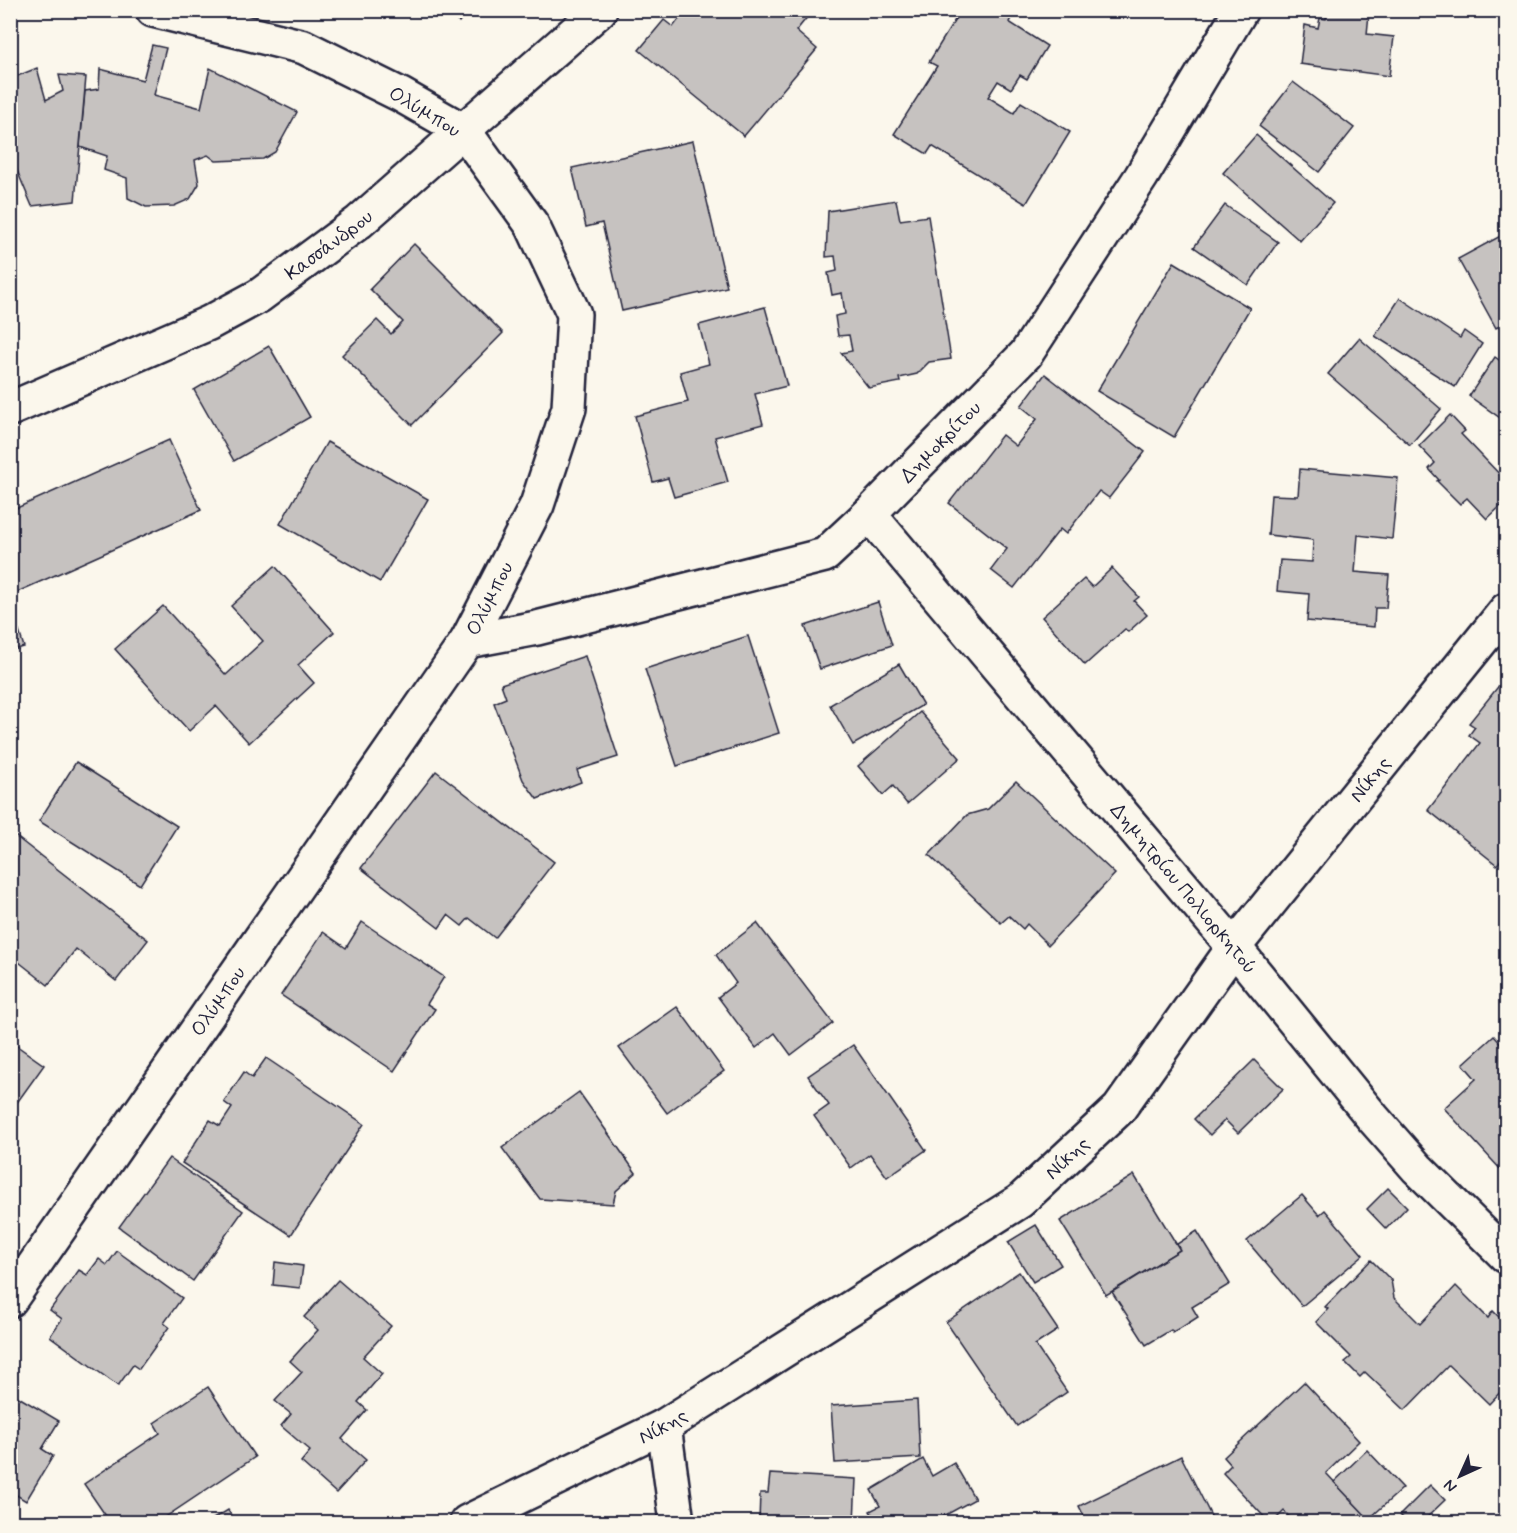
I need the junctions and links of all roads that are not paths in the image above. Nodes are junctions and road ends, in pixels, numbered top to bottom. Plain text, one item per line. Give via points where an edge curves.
1 (153, 10) edge
2 (600, 10) edge
3 (1241, 10) edge
4 (464, 131) junction
5 (10, 409) edge
6 (869, 514) junction
7 (1506, 610) edge
8 (467, 640) junction
9 (1234, 947) junction
10 (1506, 1256) edge
11 (10, 1300) edge
12 (664, 1426) junction
13 (467, 1522) edge
14 (677, 1522) edge

1 - 4 street, Ολύμπου via 304,47
2 - 4 street, Κασσάνδρου
3 - 6 street, Δημοκρίτου via 1141,177 1026,354
4 - 5 street, Κασσάνδρου via 358,222 259,296 209,323
4 - 8 street, Ολύμπου via 532,225 574,314 569,408 537,505
6 - 8 street, Δημοκρίτου via 825,555 537,628
6 - 9 street, Δημητρίου Πολιορκητού
7 - 9 street, Νίκης
8 - 11 street, Ολύμπου
9 - 10 street, Δημητρίου Πολιορκητού via 1372,1118
9 - 12 street, Νίκης via 1119,1108 1020,1201
12 - 13 street, Νίκης
12 - 14 street

